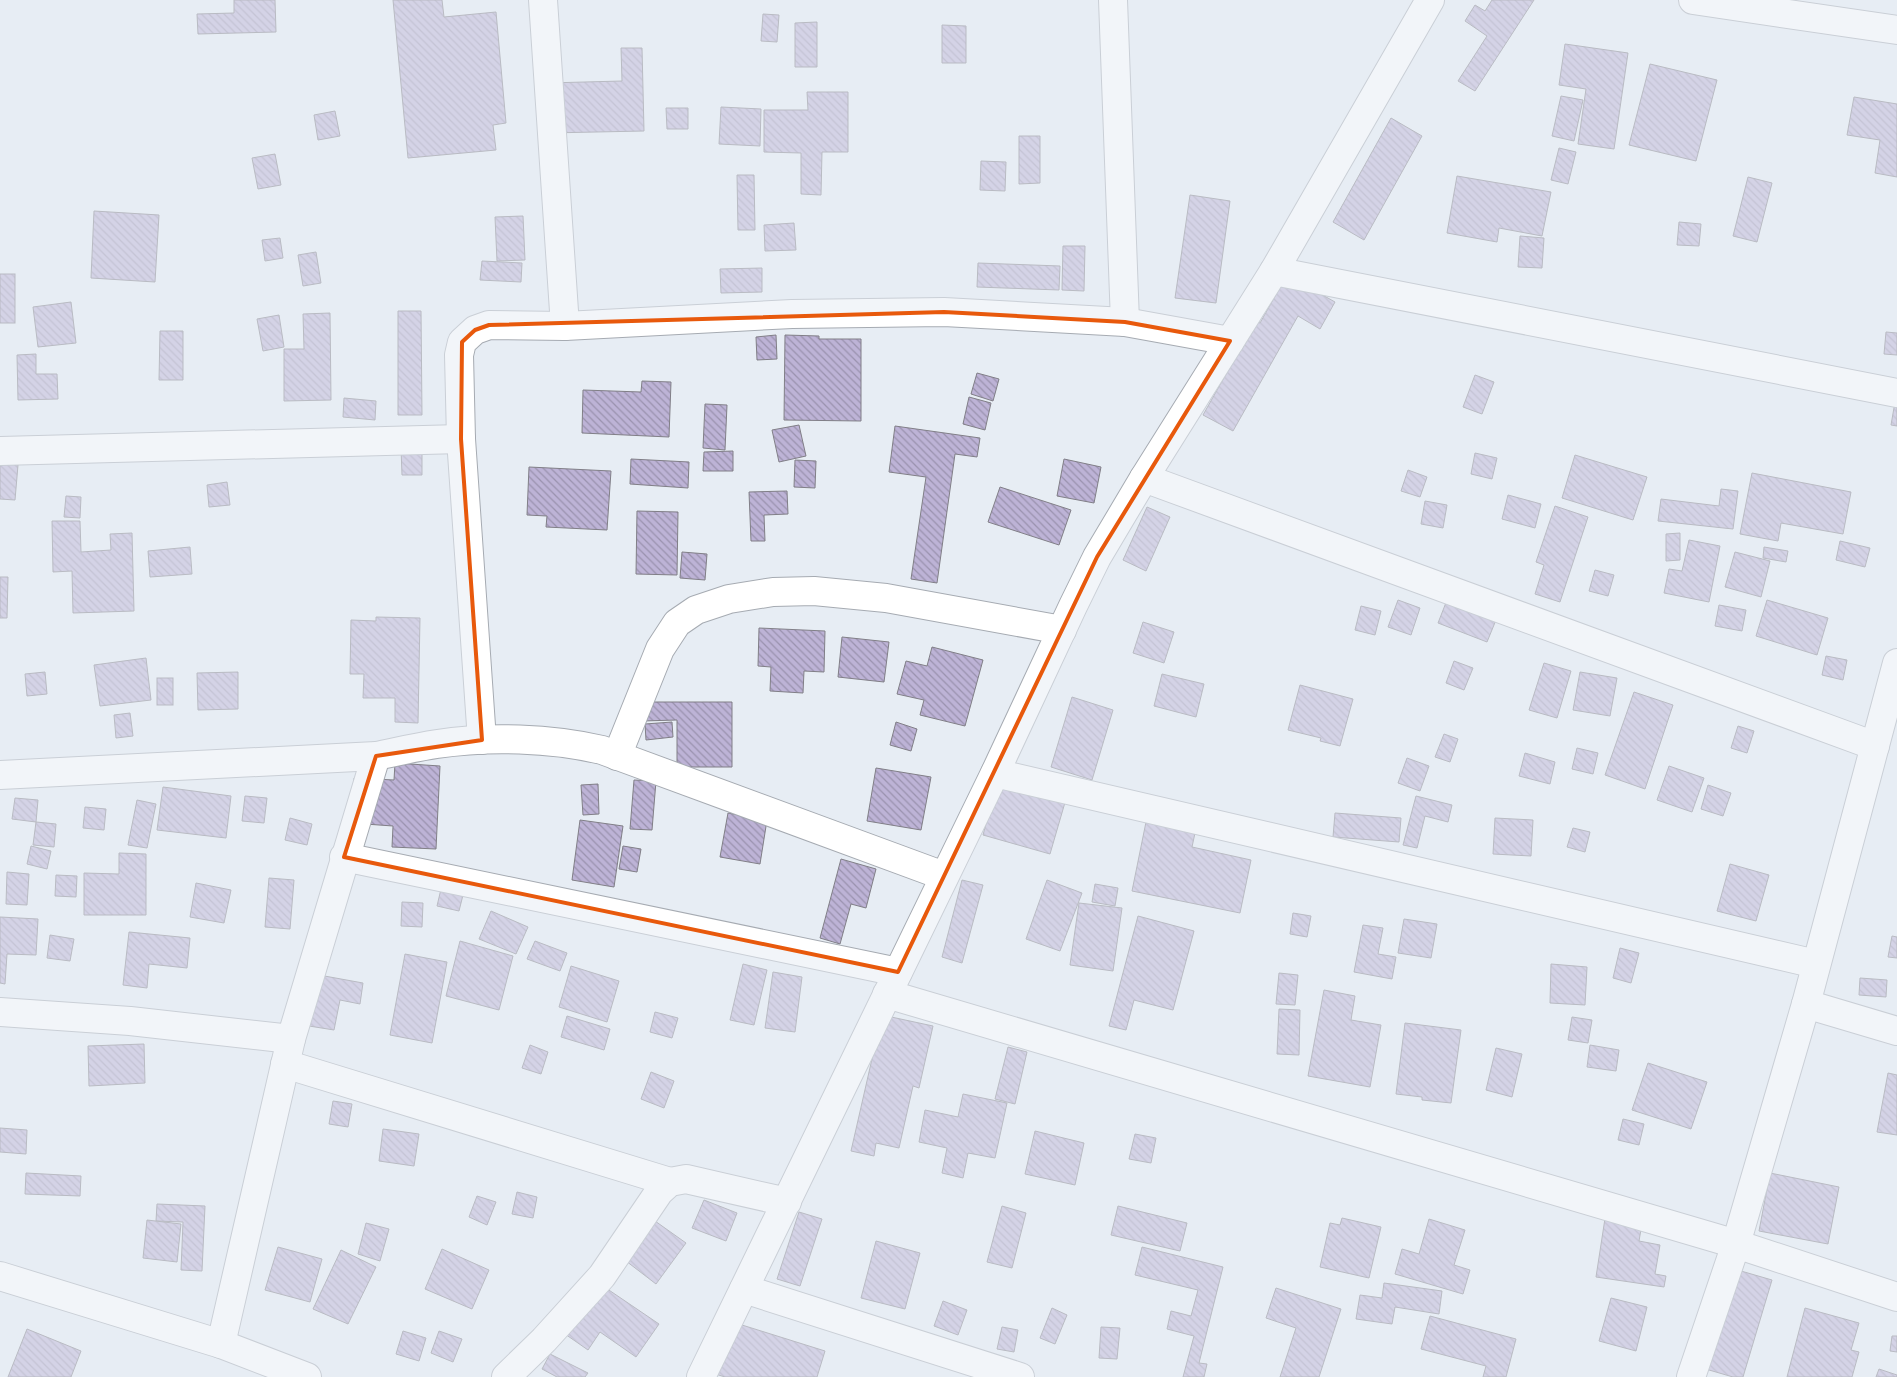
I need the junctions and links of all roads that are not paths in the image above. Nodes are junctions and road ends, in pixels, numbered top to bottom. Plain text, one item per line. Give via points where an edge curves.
1 (543, 0) edge
2 (1112, 0) edge
3 (1430, 0) edge
4 (1693, 0) edge
5 (1897, 30) edge
6 (1274, 271) junction
7 (1125, 322) junction
8 (565, 326) junction
9 (1230, 340) junction
10 (1897, 393) edge
11 (461, 439) junction
12 (0, 451) edge
13 (1144, 478) junction
14 (1062, 630) junction
15 (1897, 663) edge
16 (482, 740) junction
17 (1875, 746) junction
18 (376, 756) junction
19 (617, 756) junction
20 (996, 773) junction
21 (0, 775) edge
22 (344, 857) junction
23 (944, 876) junction
24 (1816, 964) junction
25 (893, 983) junction
26 (1806, 1004) junction
27 (0, 1012) edge
28 (1897, 1031) edge
29 (288, 1052) junction
30 (670, 1182) junction
31 (787, 1202) junction
32 (1736, 1244) junction
33 (0, 1276) edge
34 (744, 1290) junction
35 (1897, 1298) edge
36 (221, 1344) junction
37 (307, 1377) edge
38 (506, 1377) edge
39 (701, 1377) edge
40 (1020, 1377) edge
41 (1691, 1377) edge

1 - 8 street
2 - 7 street
3 - 6 street
4 - 5 street
6 - 9 street
6 - 10 street
7 - 8 street via 944,312 792,314
7 - 9 street
8 - 11 street via 489,326 475,330 462,342 459,355
9 - 13 street
11 - 12 street
11 - 16 street
13 - 14 street via 1097,557
13 - 17 street
14 - 19 street via 886,598 814,591 773,592 729,599 696,610 677,623 660,649
14 - 20 street
15 - 17 street
16 - 18 street via 437,744
16 - 19 street via 551,741 581,745
17 - 24 street
18 - 21 street
18 - 22 street
19 - 23 street
20 - 23 street
20 - 24 street
22 - 25 street
22 - 29 street
23 - 25 street
24 - 26 street
25 - 31 street
25 - 32 street
26 - 28 street
26 - 32 street
27 - 29 street via 130,1020
29 - 30 street
29 - 36 street
30 - 31 street via 686,1179
30 - 38 street via 659,1192 602,1276
31 - 34 street
32 - 35 street
32 - 41 street
33 - 36 street
34 - 39 street
34 - 40 street
36 - 37 street

